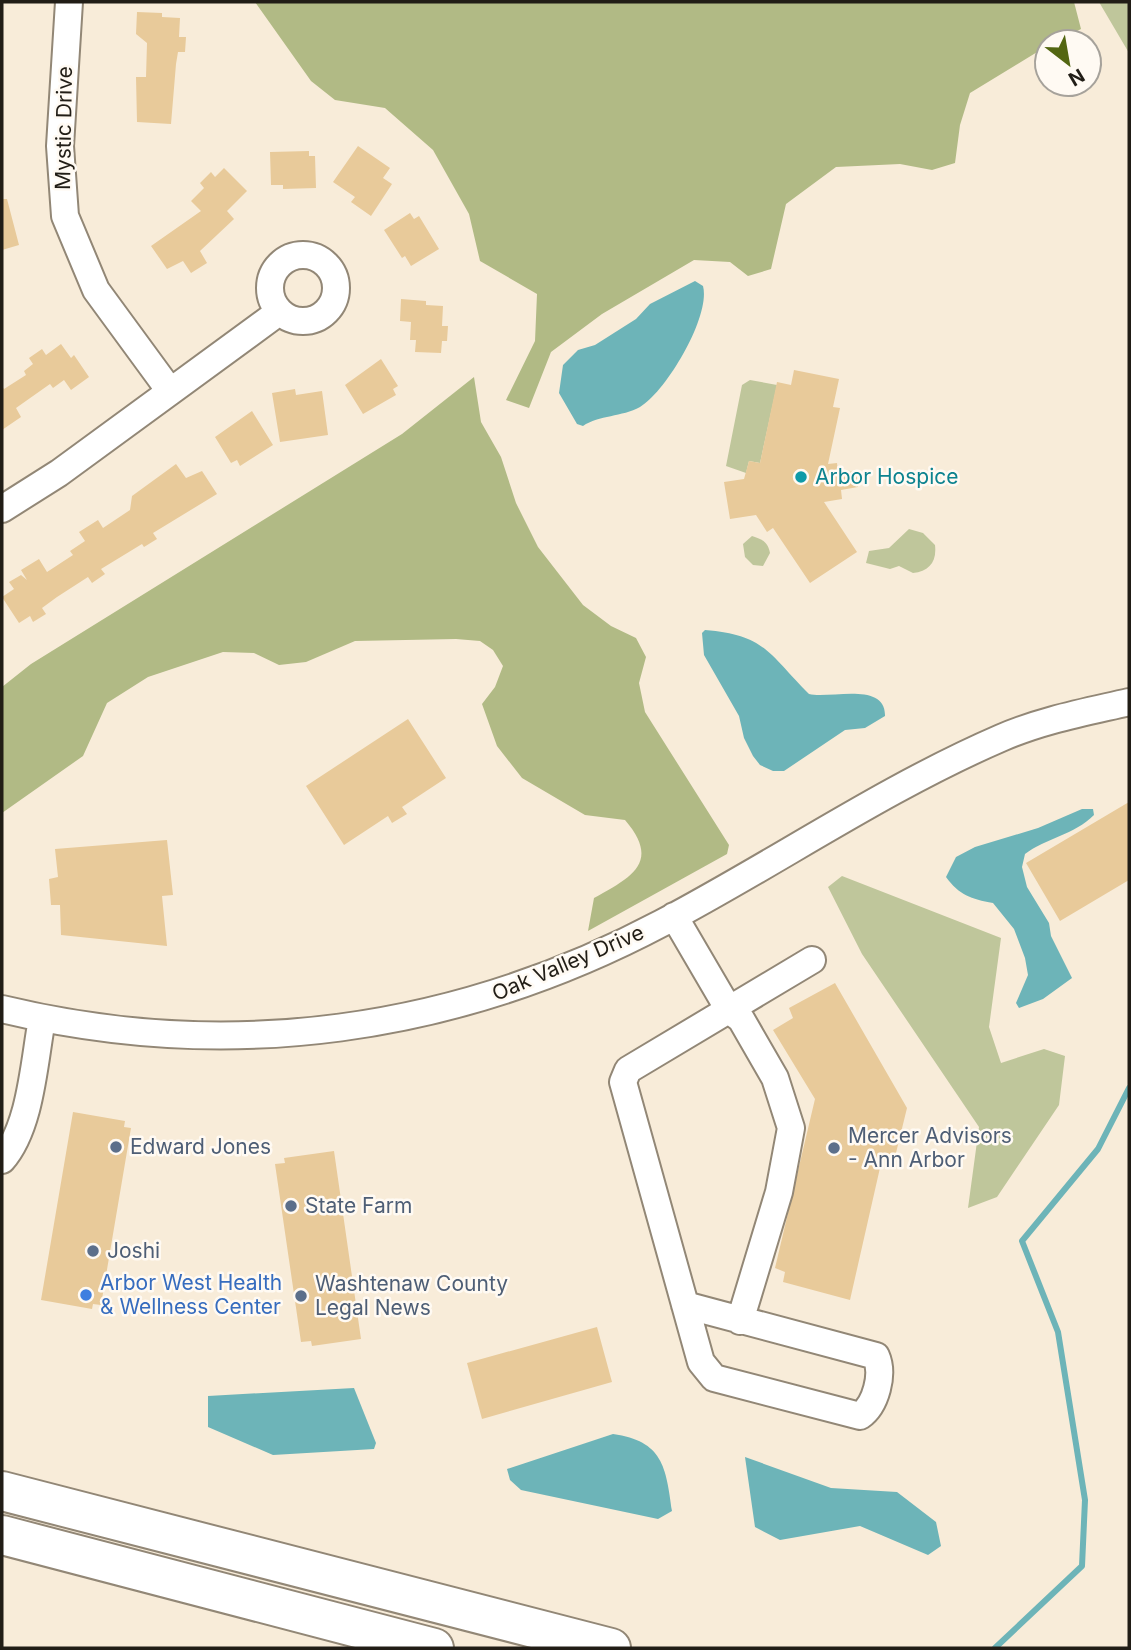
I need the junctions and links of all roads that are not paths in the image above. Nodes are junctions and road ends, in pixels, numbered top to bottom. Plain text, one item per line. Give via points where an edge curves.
1 (69, 2) edge
2 (279, 312) dead end
3 (170, 391) junction
4 (2, 509) edge
5 (1129, 702) edge
6 (674, 916) junction
7 (812, 960) dead end
8 (2, 1009) edge
9 (729, 1010) junction
10 (42, 1019) junction
11 (2, 1160) edge
12 (685, 1305) junction
13 (740, 1321) junction
14 (2, 1490) edge
15 (2, 1535) edge
16 (434, 1648) edge
17 (611, 1648) edge

1 - 3 street, Mystic Drive via 60,146 65,216 96,290
2 - 3 street
3 - 4 street
5 - 6 street, Oak Valley Drive via 1015,733 936,768
6 - 9 street
6 - 10 street, Oak Valley Drive via 536,981 466,1004 365,1026 279,1034 188,1034 112,1030
7 - 9 street
8 - 10 street, Oak Valley Drive
9 - 12 street via 628,1070 624,1082
9 - 13 street via 741,1019 775,1078 791,1128 779,1192
10 - 11 street via 22,1125
12 - 13 street
12 - 13 street via 701,1362 714,1378 860,1416 870,1410 881,1368 876,1356
14 - 17 highway
15 - 16 highway

